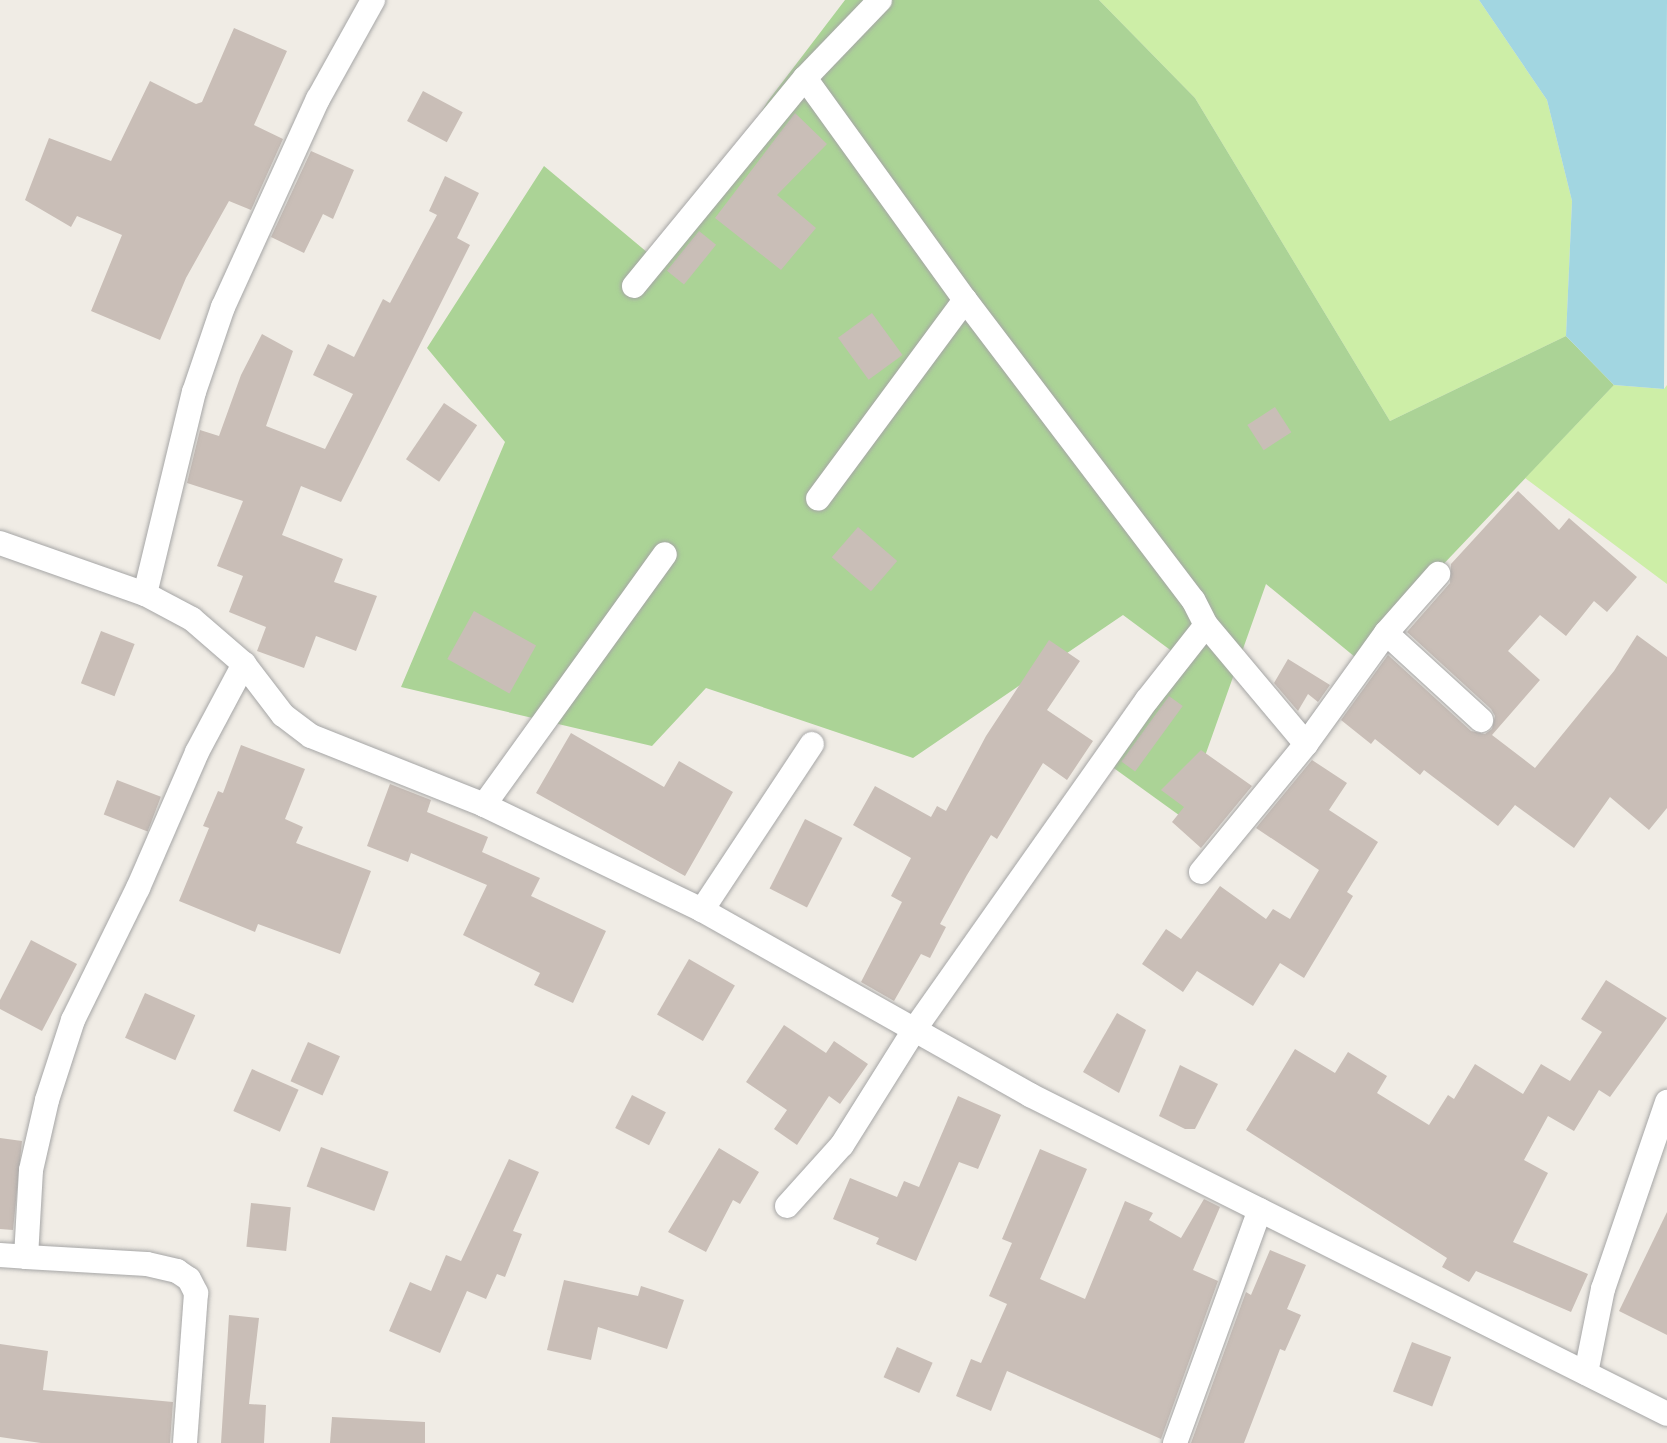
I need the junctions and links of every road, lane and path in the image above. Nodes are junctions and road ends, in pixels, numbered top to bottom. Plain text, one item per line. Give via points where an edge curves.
1 (373, 0) edge
2 (880, 0) edge
3 (805, 78) junction
4 (635, 286) dead end
5 (965, 300) junction
6 (818, 499) dead end
7 (0, 543) edge
8 (665, 554) dead end
9 (1438, 574) dead end
10 (145, 594) junction
11 (1206, 625) junction
12 (1386, 633) junction
13 (244, 664) junction
14 (1481, 720) dead end
15 (812, 744) dead end
16 (1306, 744) junction
17 (484, 806) junction
18 (1201, 872) dead end
19 (702, 910) junction
20 (914, 1030) junction
21 (1667, 1102) edge
22 (787, 1206) dead end
23 (1260, 1210) junction
24 (0, 1255) edge
25 (26, 1257) junction
26 (1586, 1373) junction
27 (1667, 1414) edge
28 (185, 1443) edge
29 (1175, 1443) edge

1 - 10 street via 318,99 223,307 194,392
2 - 3 street
3 - 4 street
3 - 5 street
5 - 6 street
5 - 11 street via 1193,600
7 - 10 street
8 - 17 street
9 - 12 street
10 - 13 street via 208,629
11 - 16 street
11 - 20 street via 1147,700
12 - 14 street
12 - 16 street
13 - 17 street via 283,715 311,736
13 - 25 street via 197,752 73,1020 31,1170
15 - 19 street
16 - 18 street
17 - 19 street
19 - 20 street
20 - 22 street via 842,1145
20 - 23 street via 1030,1095
21 - 26 street via 1603,1289
23 - 26 street
23 - 29 street
24 - 25 street
25 - 28 street via 146,1264 177,1271 188,1279 196,1293
26 - 27 street

